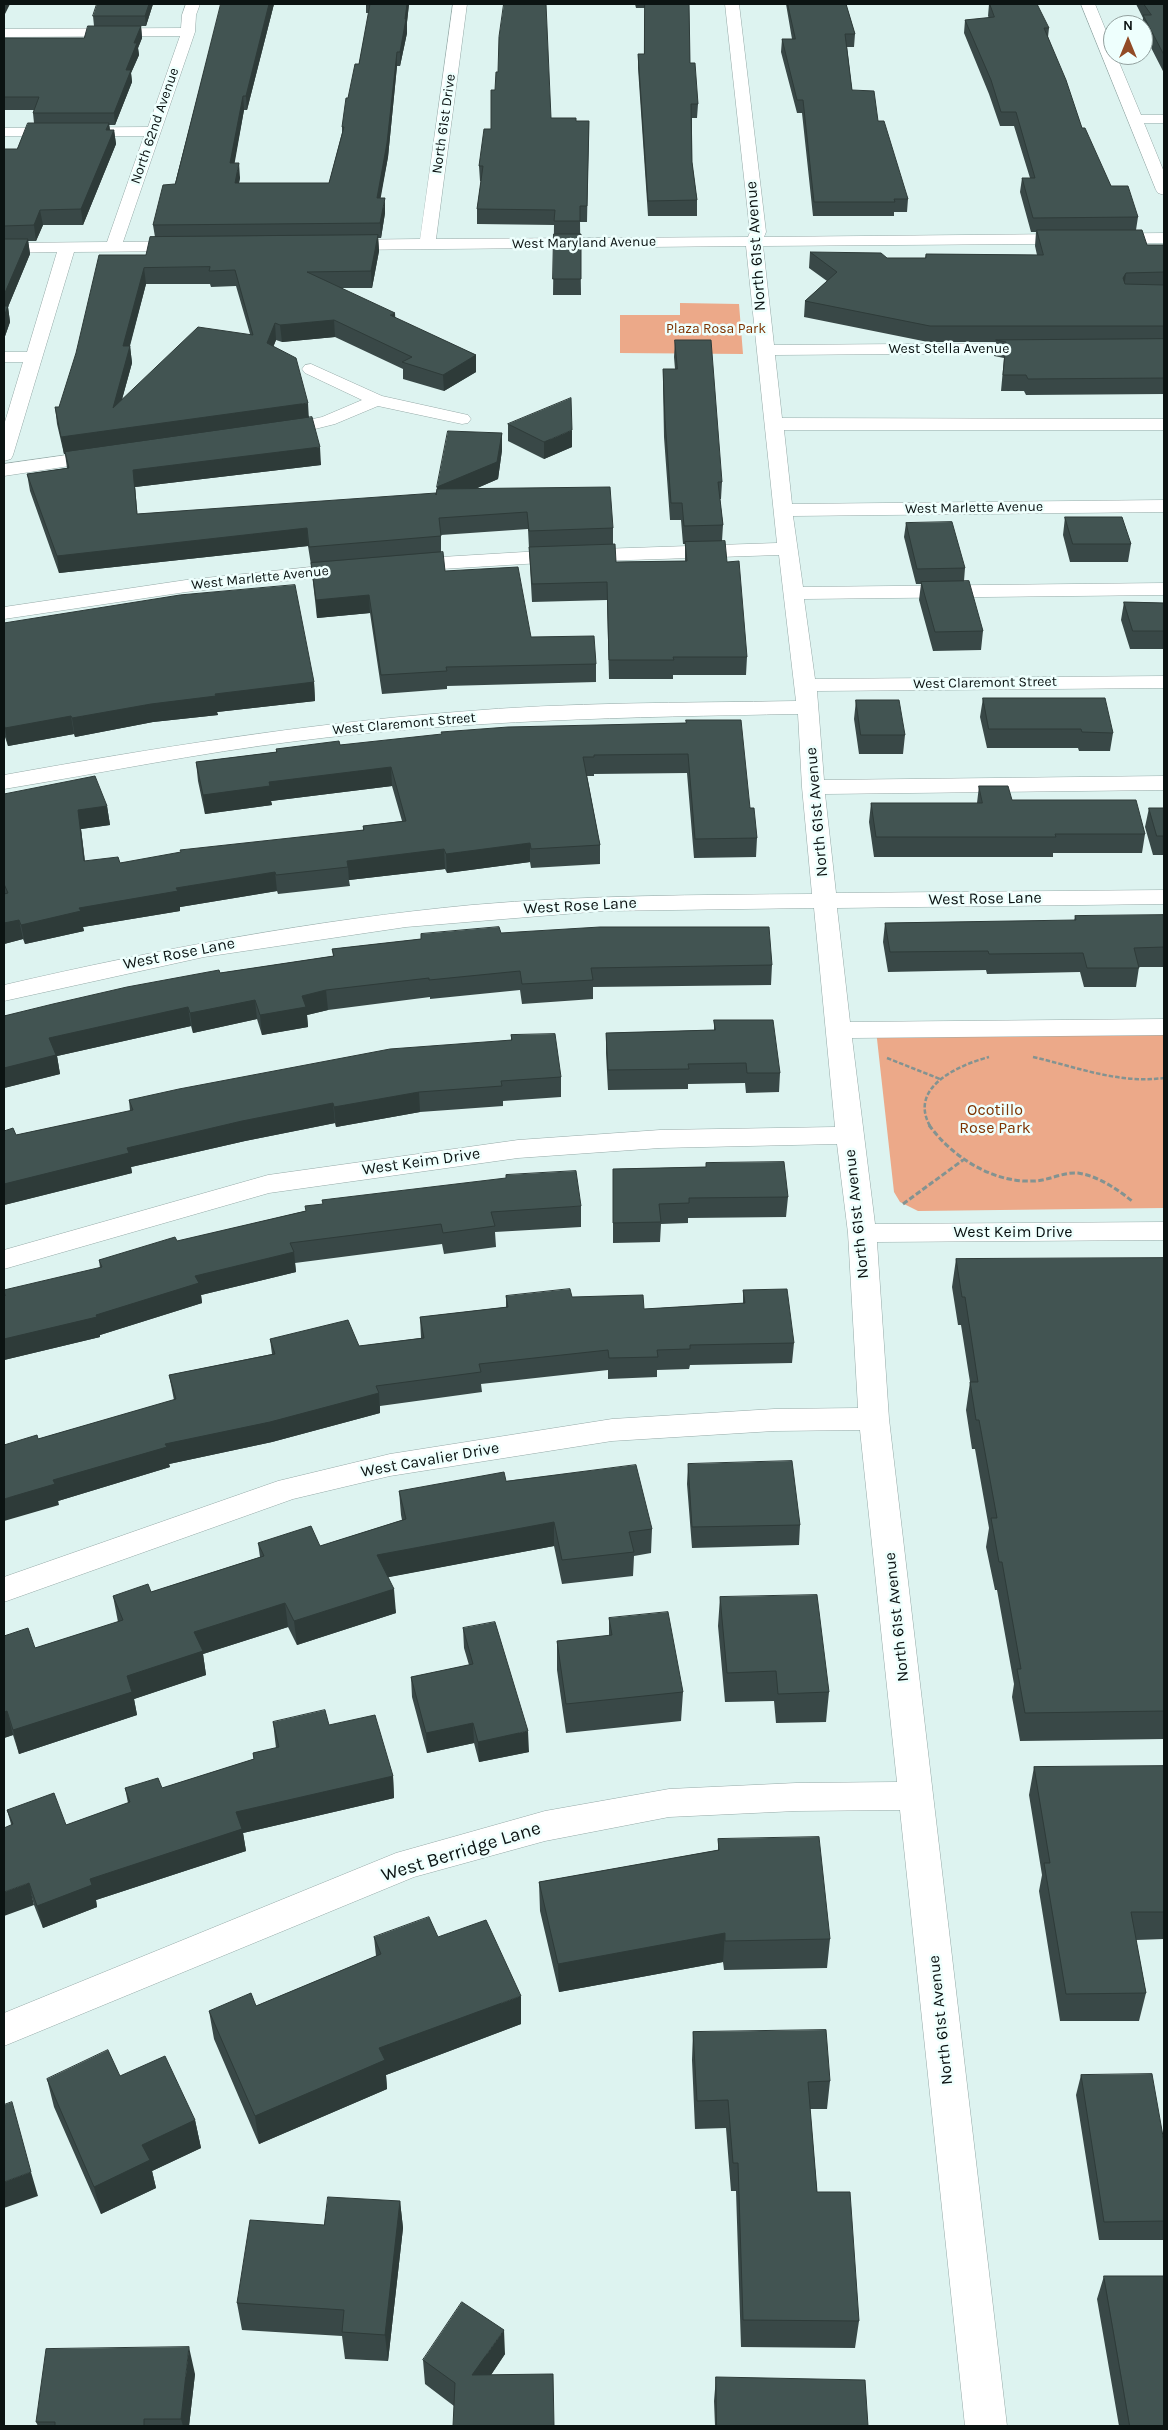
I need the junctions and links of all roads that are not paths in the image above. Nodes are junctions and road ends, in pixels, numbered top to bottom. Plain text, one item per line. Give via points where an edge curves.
1 (193, 4) edge
2 (460, 4) edge
3 (732, 4) edge
4 (1088, 4) edge
5 (188, 32) junction
6 (4, 33) edge
7 (1135, 119) junction
8 (1164, 119) edge
9 (153, 131) junction
10 (4, 132) edge
11 (1164, 190) edge
12 (1164, 238) edge
13 (754, 241) junction
14 (427, 244) junction
15 (329, 245) edge
16 (201, 246) edge
17 (67, 247) junction
18 (113, 247) junction
19 (4, 248) edge
20 (1050, 348) edge
21 (765, 350) junction
22 (33, 356) junction
23 (4, 357) edge
24 (310, 369) dead end
25 (376, 400) junction
26 (462, 419) dead end
27 (774, 424) junction
28 (1164, 424) edge
29 (257, 435) edge
30 (121, 454) edge
31 (4, 456) edge
32 (4, 470) edge
33 (1164, 506) edge
34 (783, 510) junction
35 (788, 549) junction
36 (1164, 589) edge
37 (795, 593) junction
38 (4, 613) edge
39 (1164, 682) edge
40 (807, 696) junction
41 (4, 782) edge
42 (1164, 783) edge
43 (813, 787) junction
44 (1164, 896) edge
45 (825, 901) junction
46 (4, 993) edge
47 (1164, 1027) edge
48 (839, 1030) junction
49 (848, 1135) junction
50 (1164, 1231) edge
51 (862, 1233) junction
52 (4, 1260) edge
53 (874, 1419) junction
54 (4, 1590) edge
55 (917, 1796) junction
56 (4, 2030) edge
57 (986, 2426) edge

1 - 5 street, North 62nd Avenue
2 - 14 street, North 61st Drive
3 - 13 street, North 61st Avenue via 758,232
4 - 7 street
5 - 6 street
5 - 9 street, North 62nd Avenue
7 - 8 street
7 - 11 street
9 - 10 street
9 - 18 street, North 62nd Avenue
12 - 13 street, West Maryland Avenue
13 - 14 street, West Maryland Avenue
13 - 21 street, North 61st Avenue
14 - 15 street, West Maryland Avenue
16 - 18 street
17 - 18 street
17 - 19 street
17 - 22 street
20 - 21 street, West Stella Avenue
21 - 27 street, North 61st Avenue
22 - 23 street
22 - 31 street
24 - 25 street
25 - 26 street
25 - 29 street via 338,419 306,428
27 - 28 street
27 - 34 street, North 61st Avenue
30 - 32 street
33 - 34 street, West Marlette Avenue
34 - 35 street, North 61st Avenue
35 - 37 street, North 61st Avenue
35 - 38 street, West Marlette Avenue via 383,566 186,586
36 - 37 street
37 - 40 street, North 61st Avenue
39 - 40 street, West Claremont Street
40 - 41 street, West Claremont Street via 457,718 278,737 146,756
40 - 43 street, North 61st Avenue
42 - 43 street
43 - 45 street, North 61st Avenue
44 - 45 street, West Rose Lane
45 - 46 street, West Rose Lane via 608,903 397,920 252,940
45 - 48 street, North 61st Avenue
47 - 48 street
48 - 49 street, North 61st Avenue
49 - 51 street, North 61st Avenue
49 - 52 street, West Keim Drive via 660,1139 518,1149 268,1184
50 - 51 street, West Keim Drive
51 - 53 street, North 61st Avenue
53 - 54 street, West Cavalier Drive via 774,1420 612,1430 390,1465 289,1489
53 - 55 street, North 61st Avenue
55 - 56 street, West Berridge Lane via 669,1803 545,1826 408,1864
55 - 57 street, North 61st Avenue

